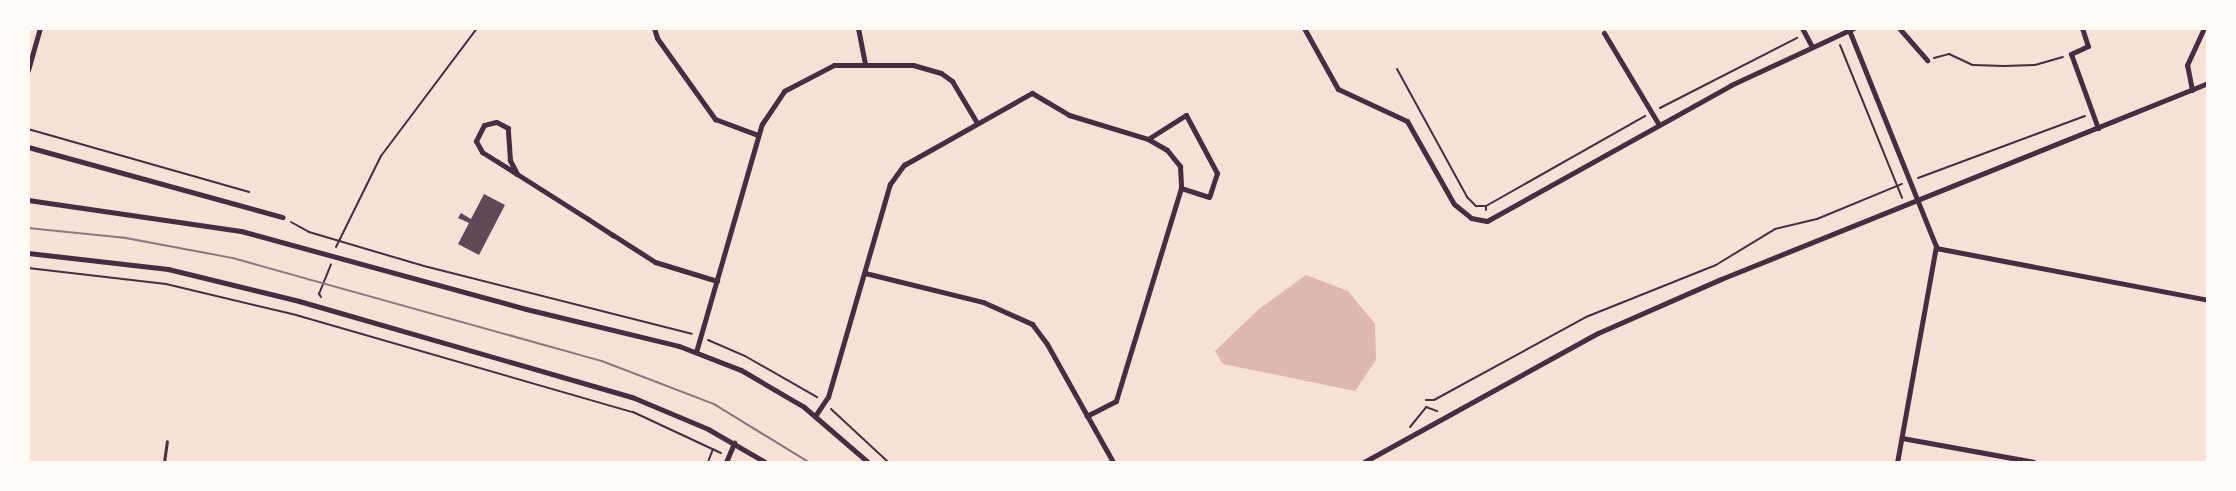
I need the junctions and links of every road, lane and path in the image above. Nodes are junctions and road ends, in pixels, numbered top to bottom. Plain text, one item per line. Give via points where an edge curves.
1 (40, 28) edge
2 (477, 28) edge
3 (654, 28) edge
4 (858, 28) edge
5 (1304, 28) edge
6 (1802, 28) edge
7 (1899, 28) edge
8 (2082, 28) edge
9 (2204, 28) edge
10 (1851, 29) edge
11 (1604, 33) dead end
12 (1836, 37) junction
13 (1812, 47) junction
14 (2071, 54) junction
15 (1927, 60) joint
16 (865, 63) junction
17 (1397, 69) dead end
18 (28, 70) edge
19 (2208, 84) edge
20 (2192, 90) junction
21 (2092, 113) junction
22 (977, 123) junction
23 (1659, 125) junction
24 (2098, 128) junction
25 (28, 129) edge
26 (758, 135) junction
27 (1148, 139) junction
28 (28, 147) edge
29 (517, 174) junction
30 (1911, 180) junction
31 (1897, 186) junction
32 (1182, 188) junction
33 (249, 192) dead end
34 (28, 201) edge
35 (1919, 202) junction
36 (1486, 206) dead end
37 (1905, 207) junction
38 (283, 217) joint
39 (339, 240) junction
40 (1936, 248) junction
41 (335, 250) dead end
42 (28, 253) edge
43 (331, 262) dead end
44 (28, 268) edge
45 (865, 273) junction
46 (717, 281) junction
47 (319, 294) dead end
48 (2208, 300) edge
49 (696, 335) dead end
50 (706, 339) dead end
51 (696, 352) junction
52 (819, 399) dead end
53 (1426, 400) dead end
54 (831, 409) dead end
55 (815, 416) junction
56 (1087, 416) junction
57 (1444, 416) junction
58 (1902, 438) junction
59 (1402, 440) junction
60 (167, 441) dead end
61 (734, 443) junction
62 (713, 448) junction
63 (720, 452) dead end
64 (164, 462) edge
65 (708, 462) edge
66 (726, 462) edge
67 (765, 462) edge
68 (868, 462) edge
69 (888, 462) edge
70 (1113, 462) edge
71 (1364, 462) edge
72 (1897, 462) edge
73 (2034, 462) edge

1 - 18 street
2 - 39 path via 381,156
3 - 26 street via 657,38 715,119
4 - 16 street
5 - 23 street via 1338,89 1407,121 1454,204 1471,218 1487,221
6 - 13 street
7 - 15 street
8 - 14 street via 2088,46
9 - 20 street via 2187,65
10 - 12 street
10 - 30 street
11 - 23 street
12 - 13 street
12 - 31 path
13 - 23 street
14 - 15 path via 2025,66 1973,65 1948,54
14 - 21 street
16 - 22 street via 914,65 941,73 952,81
16 - 26 street via 834,65 784,91 768,111
17 - 36 path via 1467,197 1476,206
19 - 20 street
20 - 24 street
21 - 24 street
21 - 30 path
22 - 27 street via 1032,93 1069,115
22 - 45 street via 904,165 890,184
24 - 35 street
25 - 33 path
26 - 46 street
27 - 32 street via 1167,150 1180,166
27 - 32 street via 1186,115 1217,173 1209,196
28 - 38 street
29 - 29 street via 476,145 477,134 484,125 498,123 507,129 510,160
29 - 46 street via 655,262
30 - 31 path
30 - 35 street
31 - 37 path
31 - 53 path via 1817,219 1775,229 1716,265 1586,316 1434,400
32 - 56 street via 1116,401
34 - 51 street via 241,231
35 - 37 street
35 - 40 street
37 - 57 street via 1721,279 1598,333
38 - 39 path via 309,232
39 - 41 path
39 - 49 path via 525,293
40 - 48 street
40 - 58 street
42 - 61 street via 168,269 253,288 633,397
43 - 47 path
44 - 62 path via 166,284 296,315 633,412
45 - 55 street via 828,397
45 - 56 street via 982,303 1032,324
46 - 51 street
50 - 52 path via 746,356
51 - 55 street via 751,375
54 - 69 path
55 - 68 street
56 - 70 street
57 - 59 street
57 - 59 path via 1426,407
58 - 72 street
58 - 73 street
59 - 71 street
60 - 64 lane
61 - 66 street
61 - 67 street
62 - 63 path
62 - 65 path

